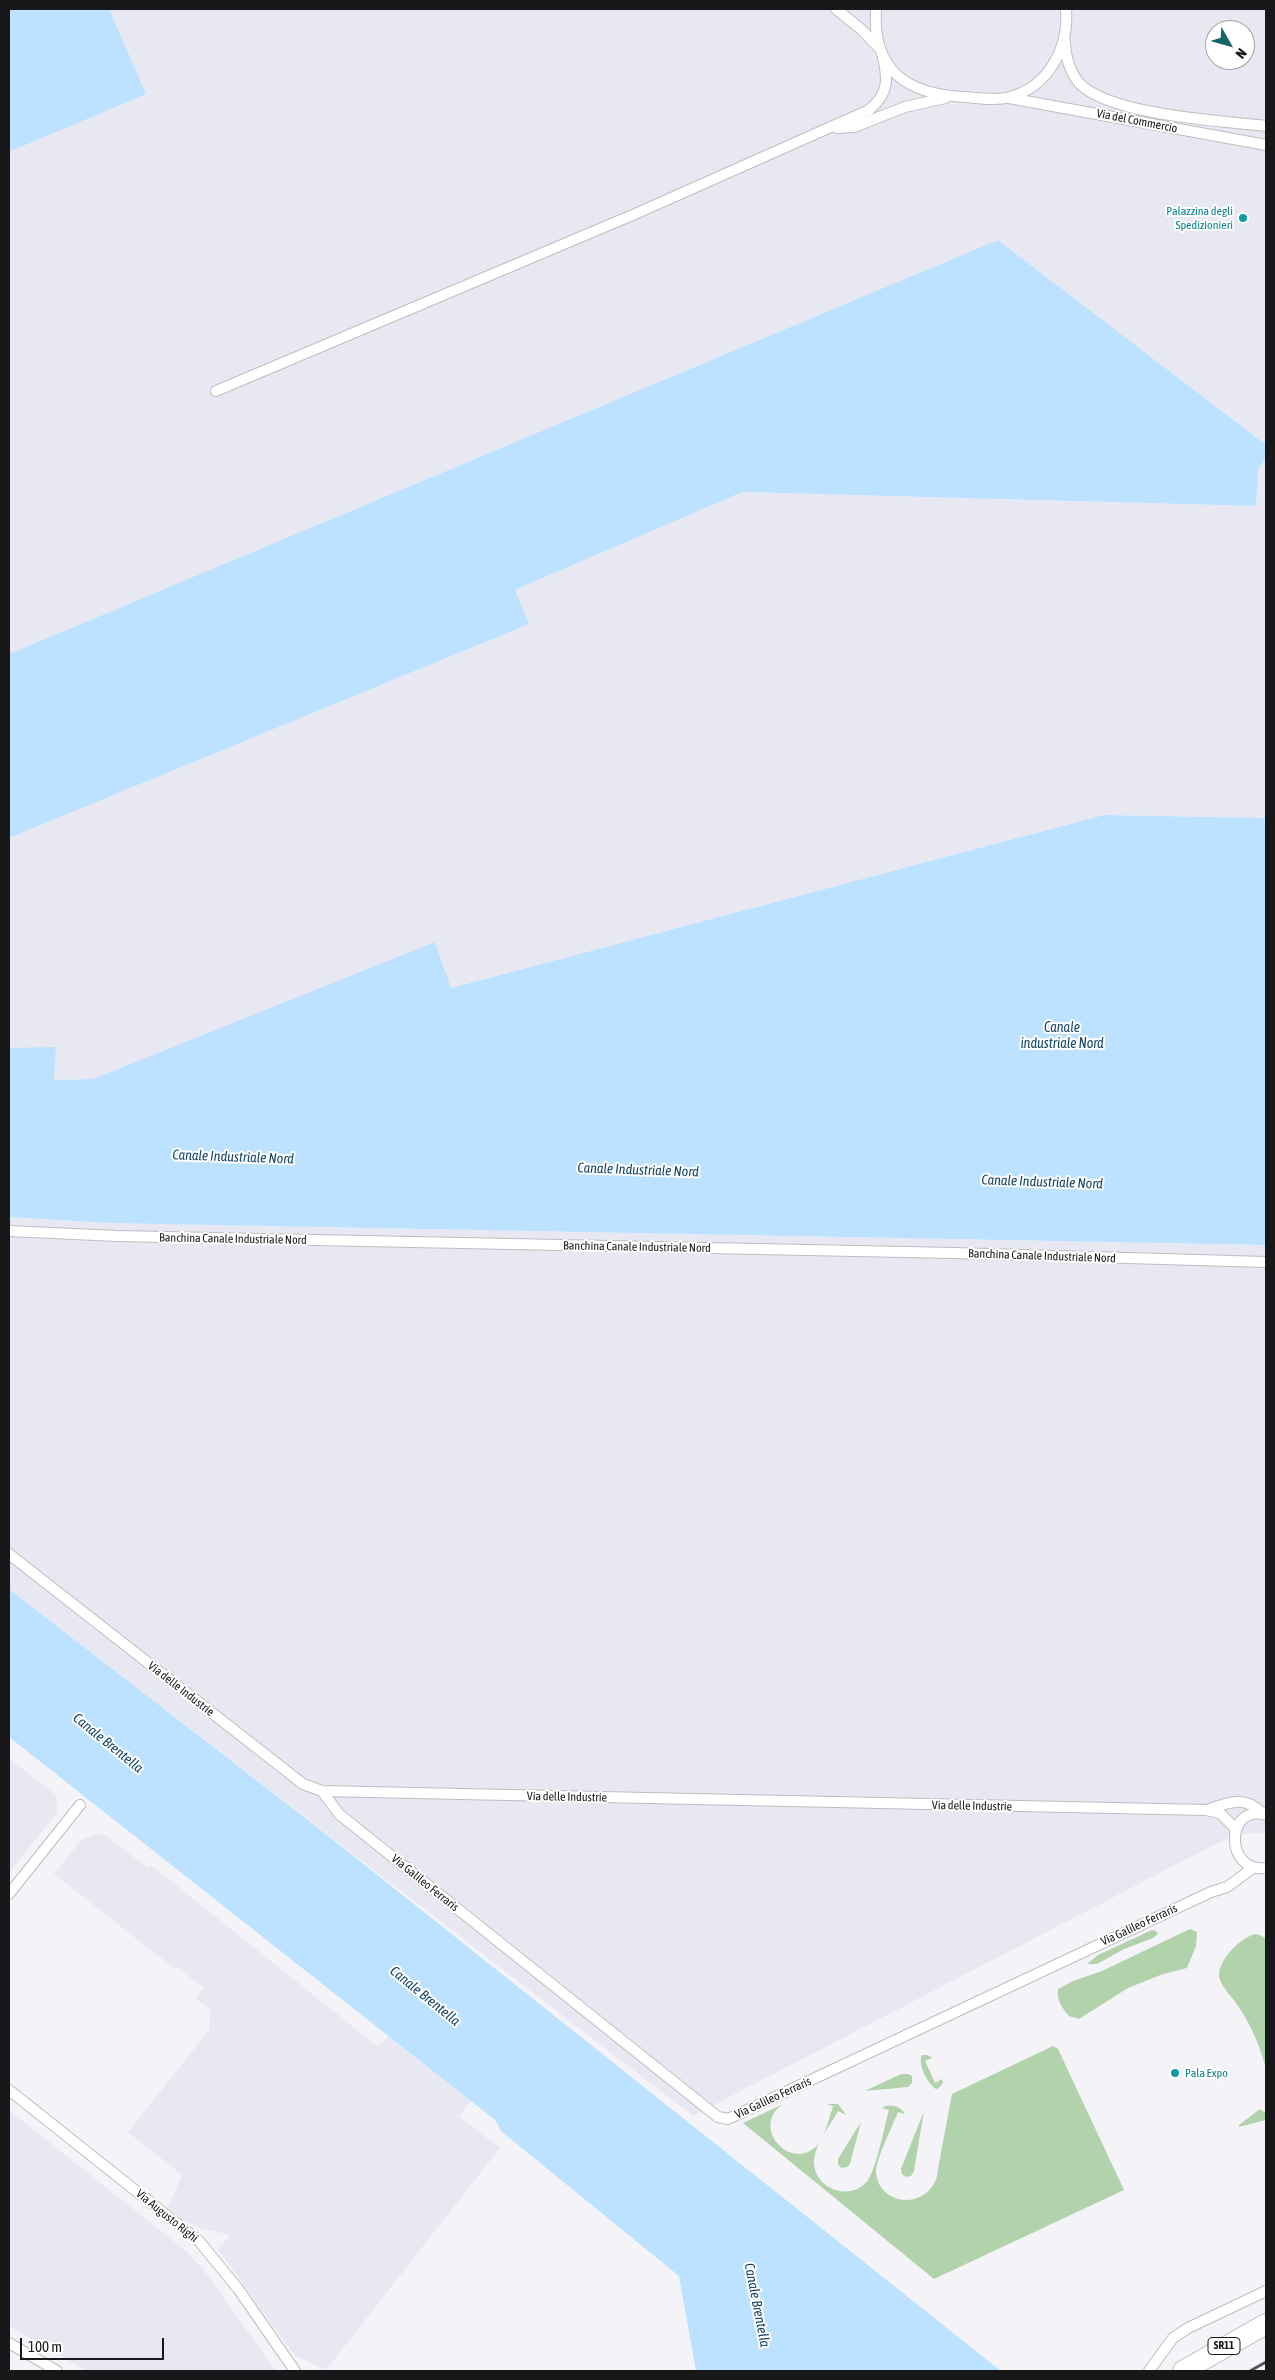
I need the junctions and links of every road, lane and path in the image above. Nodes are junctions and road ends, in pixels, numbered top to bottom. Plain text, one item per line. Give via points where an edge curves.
1 (836, 9) edge
2 (876, 9) edge
3 (1066, 9) edge
4 (1065, 38) junction
5 (881, 51) junction
6 (952, 97) junction
7 (1008, 98) junction
8 (1266, 126) edge
9 (831, 128) junction
10 (1266, 146) edge
11 (216, 391) dead end
12 (9, 1232) edge
13 (1266, 1262) edge
14 (9, 1554) edge
15 (322, 1791) junction
16 (80, 1805) dead end
17 (1206, 1810) junction
18 (1264, 1815) edge
19 (1236, 1829) junction
20 (1240, 1856) junction
21 (1262, 1869) edge
22 (1210, 1892) junction
23 (9, 1894) edge
24 (9, 2090) edge
25 (1266, 2291) edge
26 (1266, 2324) edge
27 (1266, 2336) edge
28 (9, 2343) edge
29 (57, 2371) edge
30 (295, 2371) edge
31 (1149, 2371) edge
32 (1183, 2371) edge
33 (1203, 2371) edge

1 - 5 street
2 - 5 street via 875,26
3 - 4 street
4 - 7 street via 1058,58 1043,77
4 - 8 street, Via del Commercio via 1068,63 1077,80 1102,96 1141,110
5 - 6 street via 897,75 907,83 925,92
5 - 9 street via 887,76 884,94 869,110
6 - 7 street, Via del Commercio
6 - 9 street via 905,107 854,127
7 - 10 street, Via del Commercio
9 - 11 street
12 - 13 street, Banchina Canale Industriale Nord
14 - 15 street, Via delle Industrie via 303,1784
15 - 17 street, Via delle Industrie
15 - 22 street, Via Galileo Ferraris via 339,1814 723,2119
16 - 23 street
17 - 18 street, Via delle Industrie via 1242,1802 1255,1806
17 - 19 street, Via delle Industrie via 1220,1813
18 - 19 street via 1252,1814
19 - 20 street via 1235,1840
20 - 21 street via 1248,1865
20 - 22 street, Via Galileo Ferraris via 1233,1877
21 - 22 street, Via Galileo Ferraris
24 - 30 street, Via Augusto Righi via 194,2237 239,2290
25 - 31 street via 1173,2338
26 - 32 highway, SR11
27 - 33 highway, SR11
28 - 29 street

